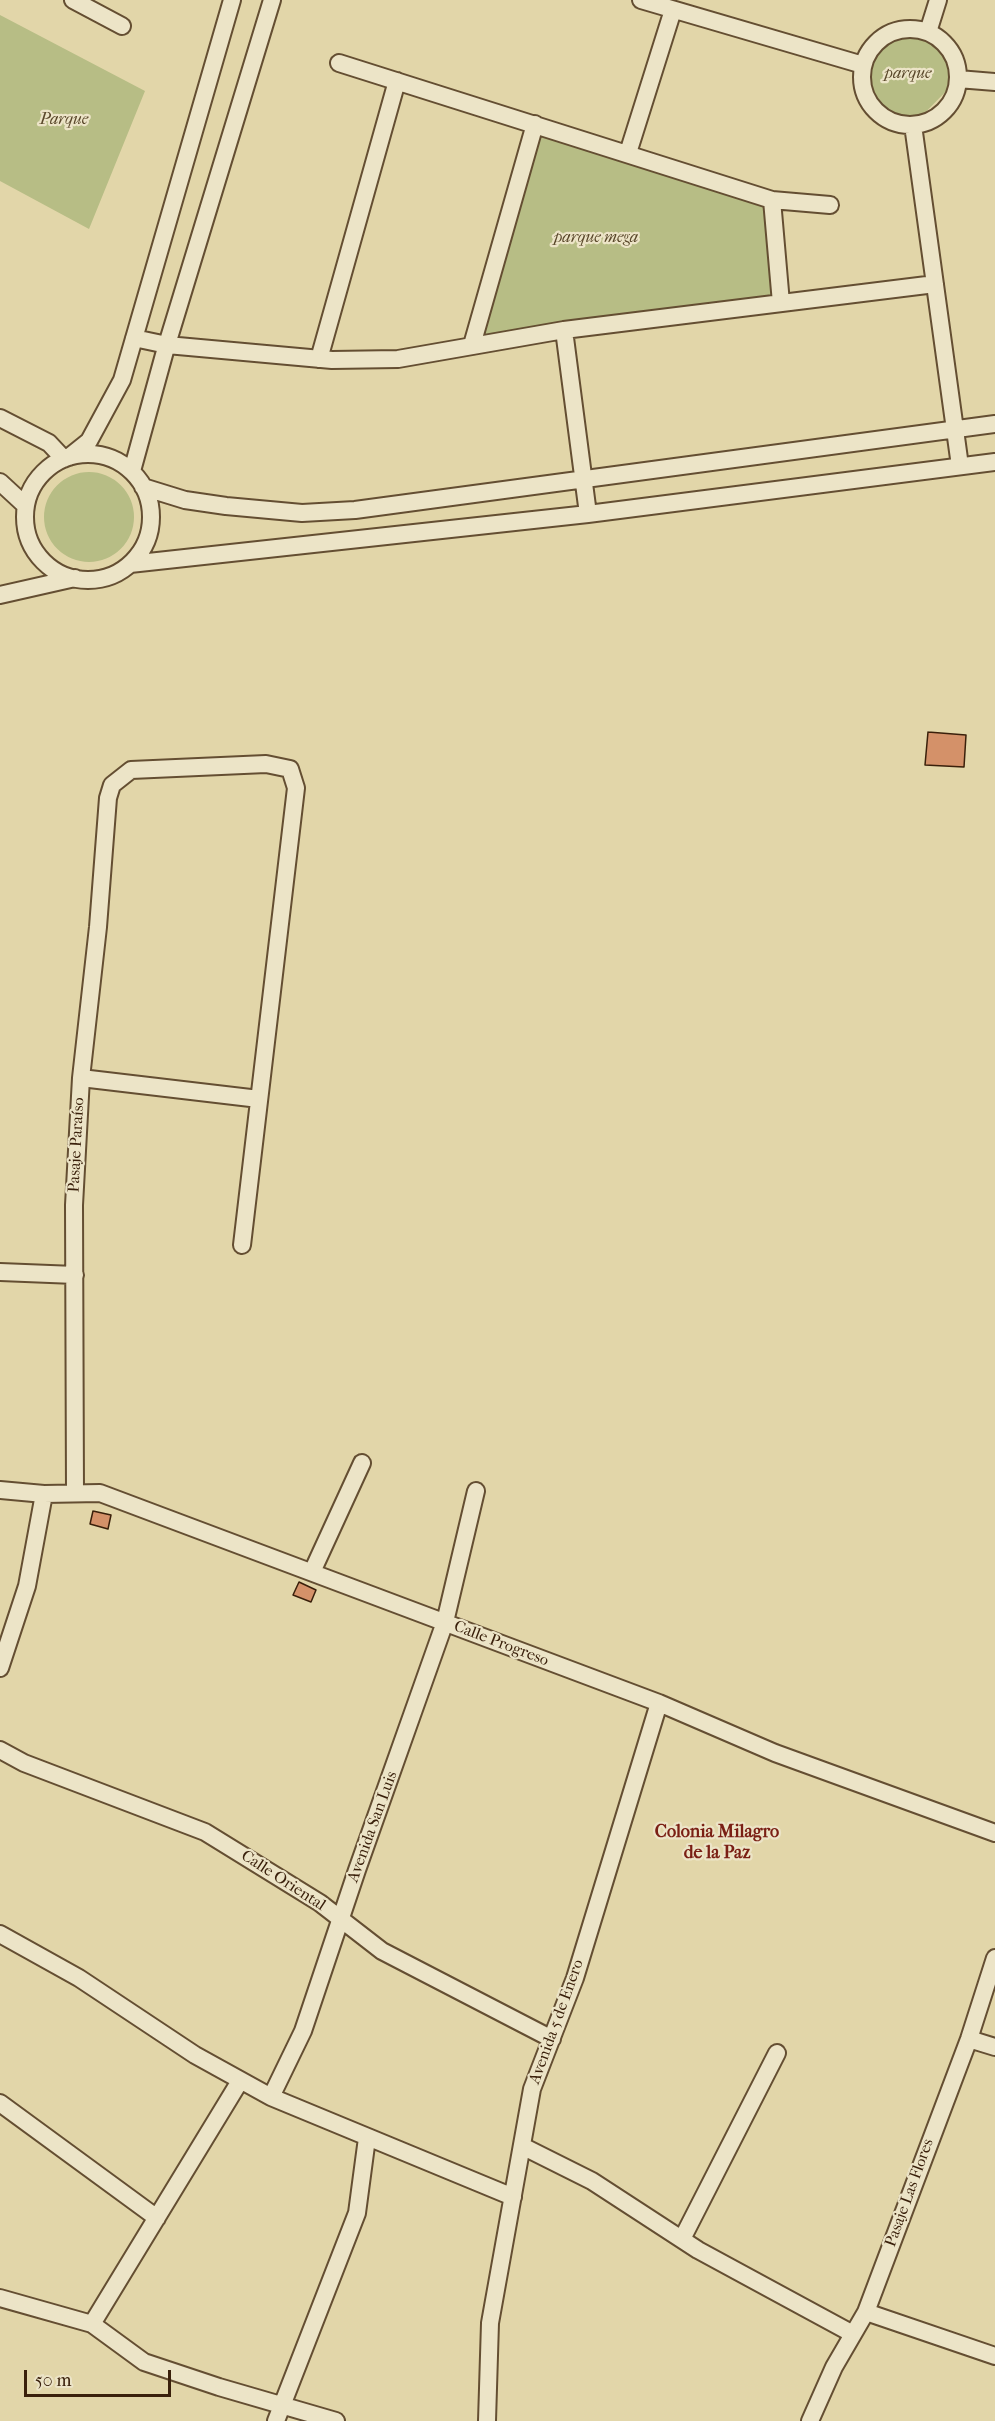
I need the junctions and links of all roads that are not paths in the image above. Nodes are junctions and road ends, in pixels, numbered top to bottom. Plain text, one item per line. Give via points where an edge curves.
1 (73, 0) edge
2 (232, 0) edge
3 (272, 0) edge
4 (641, 0) edge
5 (938, 0) edge
6 (673, 10) junction
7 (122, 26) dead end
8 (928, 32) junction
9 (339, 63) dead end
10 (862, 65) junction
11 (958, 79) junction
12 (397, 81) junction
13 (995, 82) edge
14 (535, 124) junction
15 (913, 125) junction
16 (628, 153) junction
17 (772, 200) junction
18 (830, 205) dead end
19 (934, 284) junction
20 (782, 303) junction
21 (564, 330) junction
22 (134, 338) junction
23 (167, 345) junction
24 (472, 345) junction
25 (319, 359) junction
26 (0, 418) edge
27 (995, 424) edge
28 (954, 429) junction
29 (67, 458) junction
30 (995, 462) edge
31 (960, 466) junction
32 (132, 471) junction
33 (583, 479) junction
34 (0, 482) edge
35 (143, 487) junction
36 (0, 505) edge
37 (26, 506) junction
38 (588, 514) junction
39 (130, 564) junction
40 (75, 578) junction
41 (0, 595) edge
42 (81, 1078) junction
43 (259, 1099) junction
44 (242, 1245) dead end
45 (0, 1272) edge
46 (75, 1275) junction
47 (362, 1463) dead end
48 (0, 1490) edge
49 (476, 1491) dead end
50 (75, 1493) junction
51 (44, 1494) junction
52 (312, 1572) junction
53 (445, 1622) junction
54 (0, 1668) edge
55 (659, 1703) junction
56 (0, 1750) edge
57 (995, 1833) edge
58 (340, 1919) junction
59 (0, 1934) edge
60 (995, 1958) edge
61 (552, 2038) junction
62 (969, 2039) junction
63 (995, 2047) edge
64 (777, 2053) dead end
65 (240, 2081) junction
66 (271, 2097) junction
67 (0, 2103) edge
68 (367, 2138) junction
69 (522, 2146) junction
70 (513, 2197) junction
71 (157, 2218) junction
72 (682, 2239) junction
73 (0, 2298) edge
74 (866, 2312) junction
75 (92, 2324) junction
76 (853, 2334) junction
77 (995, 2356) edge
78 (279, 2414) edge
79 (336, 2421) edge
80 (487, 2421) edge
81 (810, 2421) edge

1 - 7 street
2 - 22 street
3 - 23 street
4 - 6 street
5 - 8 street
6 - 10 street
6 - 16 street
8 - 10 street via 893,31 873,45
8 - 11 street via 947,46
9 - 12 street
10 - 15 street via 862,88 873,108 891,121
11 - 13 street
11 - 15 street via 956,91 944,110 935,118
12 - 14 street
12 - 25 street
14 - 16 street
14 - 24 street
15 - 19 street
16 - 17 street
17 - 18 street
17 - 20 street
19 - 20 street
19 - 28 street
20 - 21 street
21 - 24 street
21 - 33 street
22 - 23 street
22 - 29 street via 122,380 89,441
23 - 25 street
23 - 32 street
24 - 25 street via 398,359
26 - 29 street via 49,443
27 - 28 street
28 - 31 street
28 - 33 street
29 - 32 street via 82,454 102,456
29 - 37 street via 36,480
30 - 31 street
31 - 38 street
32 - 35 street
33 - 35 street via 355,510 302,513 185,500
33 - 38 street
34 - 37 street
35 - 39 street via 151,510 151,525 147,539
36 - 37 street via 4,502
37 - 40 street via 32,546 50,567
38 - 39 street
39 - 40 street via 104,578
40 - 41 street
42 - 43 street
42 - 43 street, Pasaje Paraíso via 112,785 131,770 266,764 290,769 296,788
42 - 46 street, Pasaje Paraíso via 74,1205
43 - 44 street
45 - 46 street
46 - 50 street, Pasaje Paraíso
47 - 52 street
48 - 51 street, Calle Progreso
49 - 53 street, Avenida San Luis
50 - 51 street, Calle Progreso
50 - 52 street, Calle Progreso via 100,1493
51 - 54 street via 27,1586
52 - 53 street, Calle Progreso
53 - 55 street, Calle Progreso
53 - 58 street, Avenida San Luis
55 - 57 street, Calle Progreso via 775,1753
55 - 61 street, Avenida 5 de Enero via 575,1978
56 - 58 street, Calle Oriental via 24,1763 205,1832
58 - 61 street, Calle Oriental via 382,1952
58 - 66 street, Avenida San Luis via 303,2031
59 - 65 street via 79,1978
60 - 62 street, Pasaje Las Flores
61 - 69 street, Avenida 5 de Enero via 532,2089
62 - 63 street
62 - 74 street, Pasaje Las Flores
64 - 72 street
65 - 66 street
65 - 71 street
66 - 68 street
67 - 71 street
68 - 70 street
68 - 78 street via 357,2213
69 - 70 street, Avenida 5 de Enero
69 - 72 street via 592,2181
70 - 80 street, Avenida 5 de Enero via 490,2323
71 - 75 street
72 - 76 street
73 - 75 street
74 - 76 street, Pasaje Las Flores
74 - 77 street
75 - 78 street via 144,2362
76 - 81 street, Pasaje Las Flores
78 - 79 street

